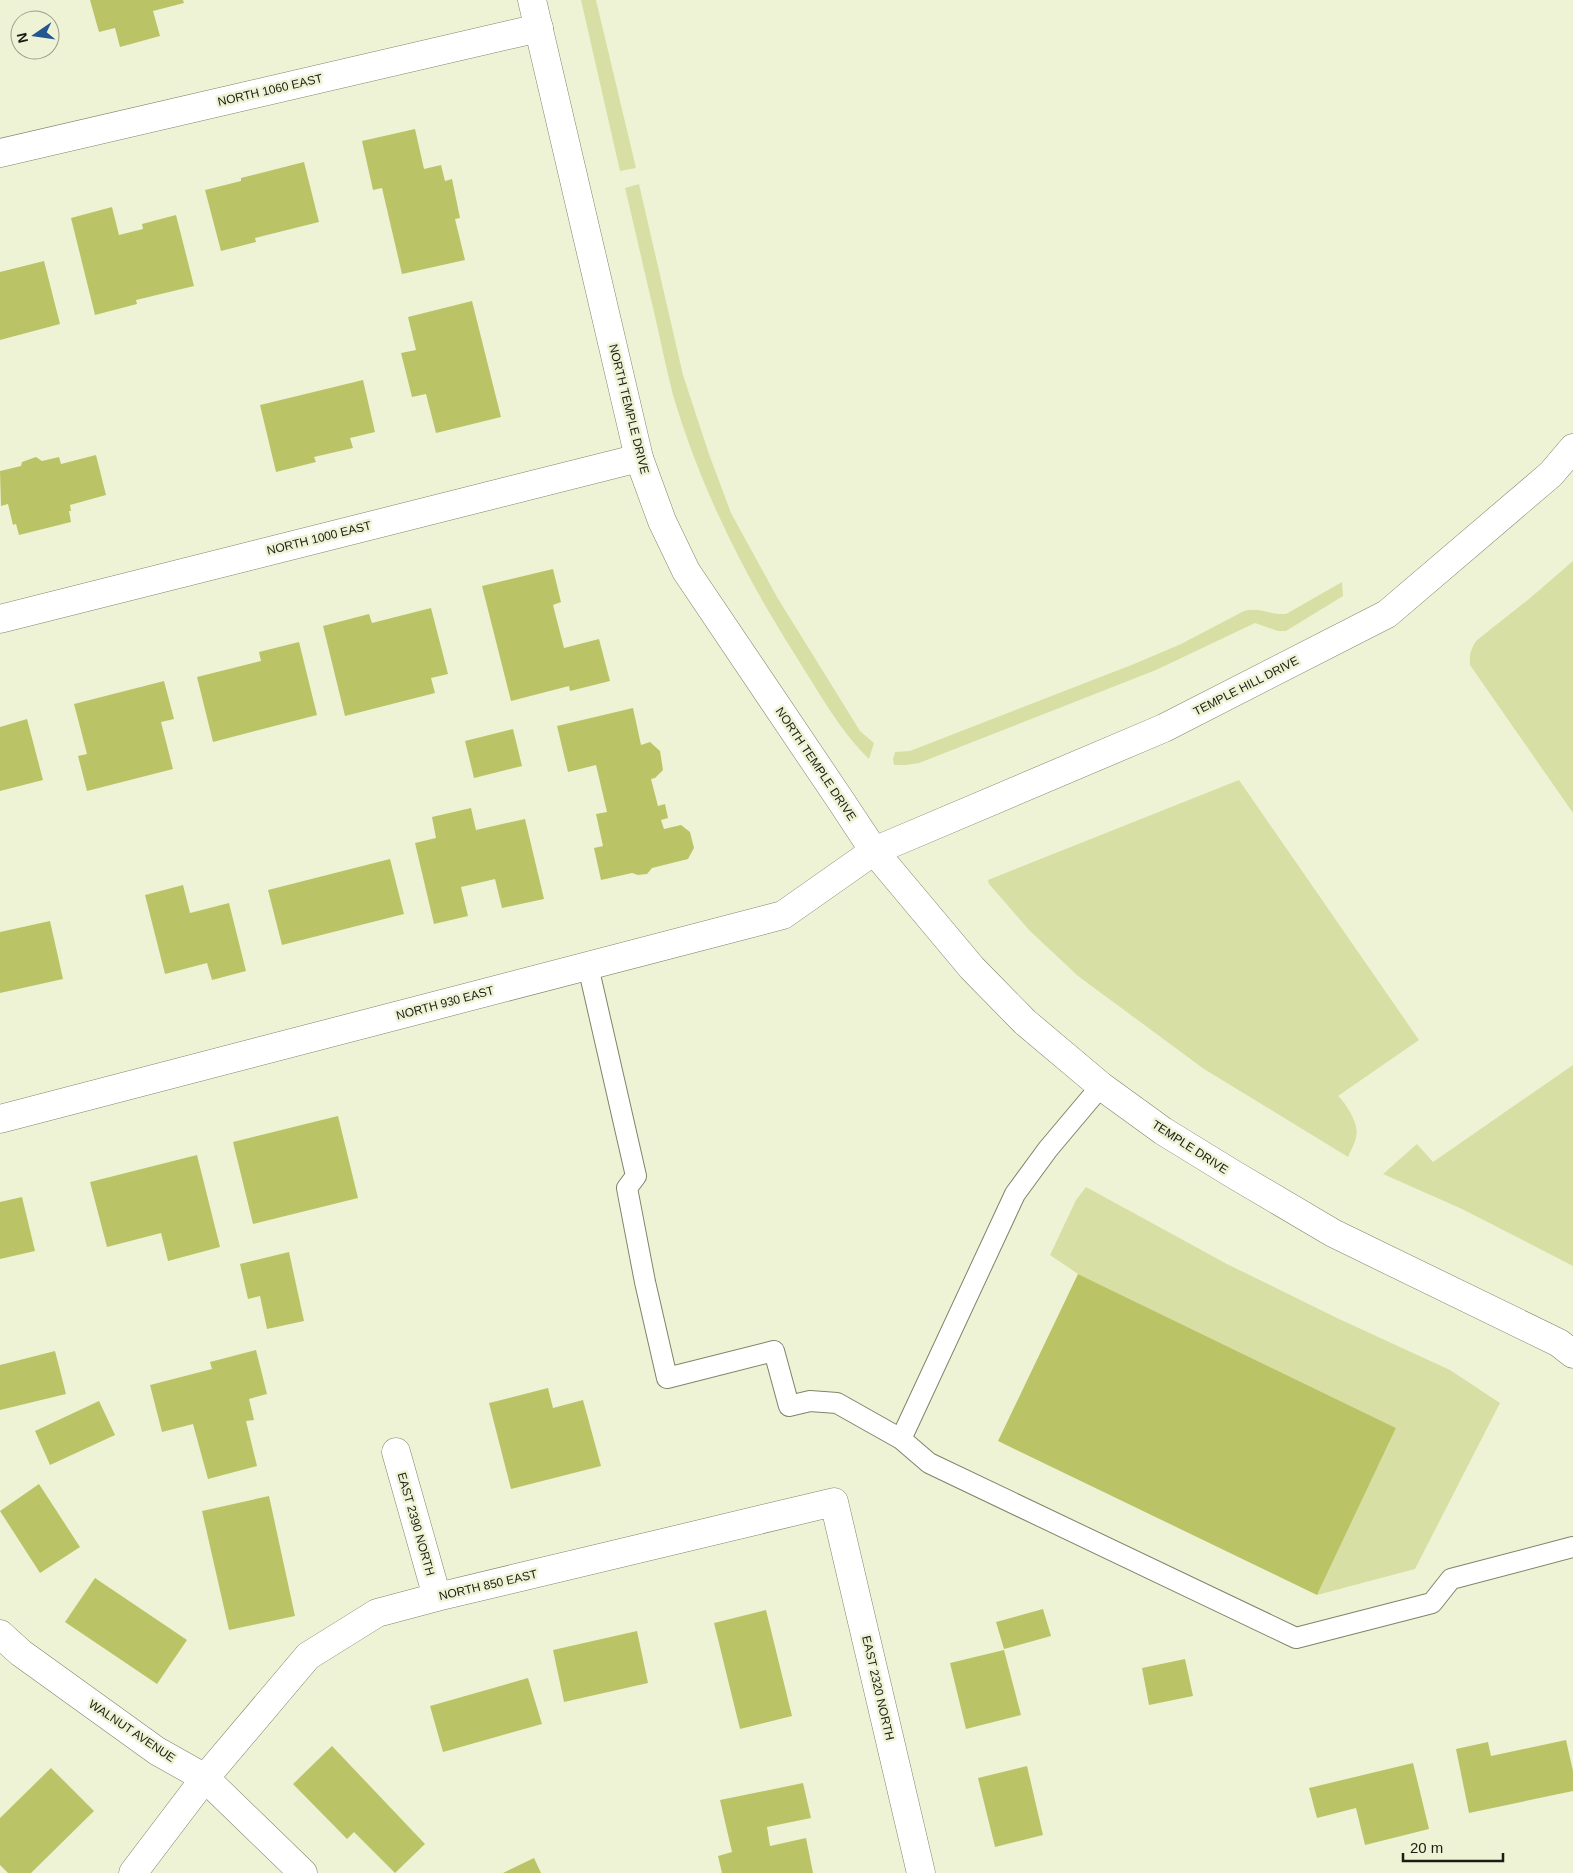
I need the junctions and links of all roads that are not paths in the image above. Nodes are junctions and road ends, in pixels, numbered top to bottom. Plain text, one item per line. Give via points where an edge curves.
1 (532, 0) edge
2 (539, 28) junction
3 (0, 153) edge
4 (1573, 448) edge
5 (639, 458) junction
6 (0, 618) edge
7 (874, 851) junction
8 (588, 966) junction
9 (1101, 1086) junction
10 (0, 1119) edge
11 (1573, 1354) edge
12 (900, 1439) junction
13 (396, 1452) dead end
14 (834, 1502) joint
15 (1573, 1547) edge
16 (437, 1597) junction
17 (0, 1634) edge
18 (205, 1778) junction
19 (133, 1873) edge
20 (303, 1873) edge
21 (921, 1873) edge

1 - 2 street, NORTH TEMPLE DRIVE
2 - 3 street, NORTH 1060 EAST
2 - 5 street, NORTH TEMPLE DRIVE
4 - 7 street, TEMPLE HILL DRIVE via 1551,474 1387,614 1164,728
5 - 6 street, NORTH 1000 EAST
5 - 7 street, NORTH TEMPLE DRIVE via 662,521 686,571
7 - 8 street, NORTH 930 EAST via 783,914
7 - 9 street, TEMPLE DRIVE via 972,968 1025,1022
8 - 10 street, NORTH 930 EAST
8 - 12 lane via 636,1176 627,1188 668,1378 774,1351 789,1406 810,1401 837,1403
9 - 11 street, TEMPLE DRIVE via 1163,1131 1333,1233 1559,1343
9 - 12 lane via 1015,1194
12 - 15 lane via 929,1463 1296,1638 1432,1603 1451,1579
13 - 16 street, EAST 2390 NORTH
14 - 16 street, NORTH 850 EAST
14 - 21 street, EAST 2320 NORTH
16 - 18 street, NORTH 850 EAST via 377,1613 308,1656
17 - 18 street, WALNUT AVENUE via 21,1653 157,1752
18 - 19 street, NORTH 850 EAST
18 - 20 street, WALNUT AVENUE

